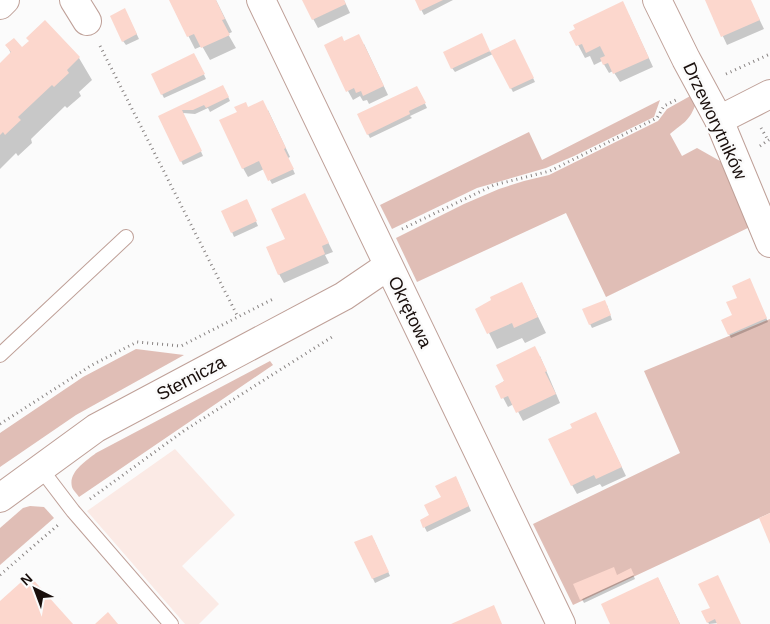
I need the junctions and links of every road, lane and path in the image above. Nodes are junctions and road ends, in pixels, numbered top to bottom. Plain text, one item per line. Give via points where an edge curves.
1 (5, 0) edge
2 (261, 0) edge
3 (657, 0) edge
4 (0, 5) edge
5 (81, 10) edge
6 (770, 54) edge
7 (702, 86) junction
8 (770, 94) edge
9 (719, 120) junction
10 (399, 230) dead end
11 (126, 237) dead end
12 (770, 243) edge
13 (388, 266) junction
14 (281, 295) dead end
15 (238, 317) junction
16 (339, 332) dead end
17 (0, 355) edge
18 (0, 424) edge
19 (41, 469) junction
20 (0, 498) edge
21 (73, 511) junction
22 (0, 575) edge
23 (171, 624) edge
24 (561, 624) edge

1 - 4 street
2 - 13 street, Okrętowa
3 - 7 street, Drzeworytników
5 - 15 path
6 - 7 path
7 - 9 street, Drzeworytników
7 - 10 path via 664,106 657,118 550,171 494,185
8 - 9 street
9 - 12 street, Drzeworytników
11 - 17 lane
13 - 19 street, Sternicza via 344,296 96,428
13 - 24 street, Okrętowa
14 - 15 path
15 - 18 path via 181,346 137,342 92,365
16 - 21 path via 185,430
19 - 20 street, Sternicza
19 - 21 lane
21 - 22 path
21 - 23 lane

